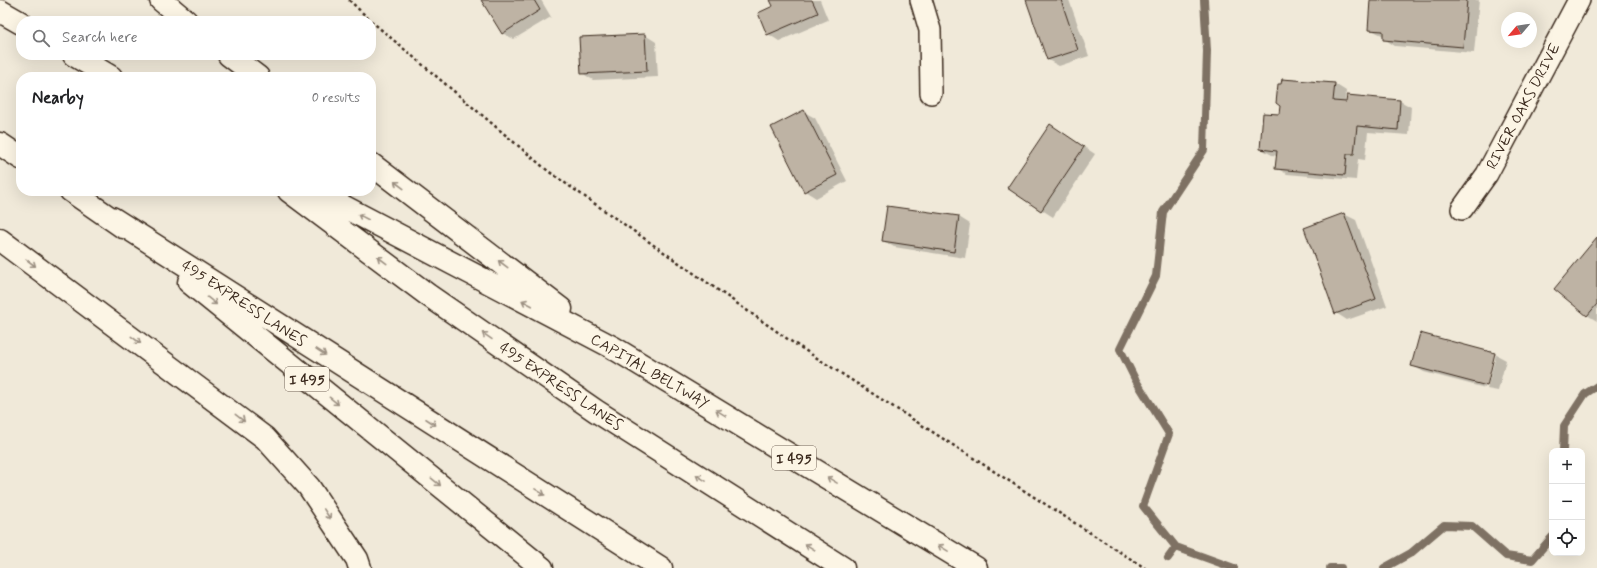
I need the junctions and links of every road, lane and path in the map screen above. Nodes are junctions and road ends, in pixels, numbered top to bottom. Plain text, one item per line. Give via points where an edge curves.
1 (161, 0) edge
2 (349, 0) edge
3 (921, 0) edge
4 (1579, 0) edge
5 (0, 11) edge
6 (180, 16) edge
7 (366, 16) edge
8 (16, 20) edge
9 (376, 25) edge
10 (82, 60) edge
11 (236, 60) edge
12 (103, 72) edge
13 (251, 72) edge
14 (931, 93) dead end
15 (0, 144) edge
16 (16, 155) edge
17 (376, 168) edge
18 (79, 196) edge
19 (295, 196) edge
20 (324, 196) edge
21 (1462, 209) dead end
22 (112, 218) junction
23 (0, 240) edge
24 (612, 347) junction
25 (360, 568) edge
26 (542, 568) edge
27 (661, 568) edge
28 (843, 568) edge
29 (976, 568) edge
30 (1145, 568) edge

1 - 6 highway
2 - 7 path
3 - 14 street via 930,30
4 - 21 street, RIVER OAKS DRIVE via 1487,174
5 - 8 highway
9 - 30 path via 548,171 792,342
10 - 12 highway
11 - 13 highway
15 - 16 highway
24 -> 17 highway
18 - 22 highway, I 495
28 -> 19 highway, 495 EXPRESS LANES via 589,406 428,294
24 -> 20 highway, CAPITAL BELTWAY / I 495
22 -> 26 highway, I 495 via 325,394
22 -> 27 highway, 495 EXPRESS LANES
23 -> 25 highway via 266,438 309,487 357,559
29 -> 24 highway, CAPITAL BELTWAY / I 495

